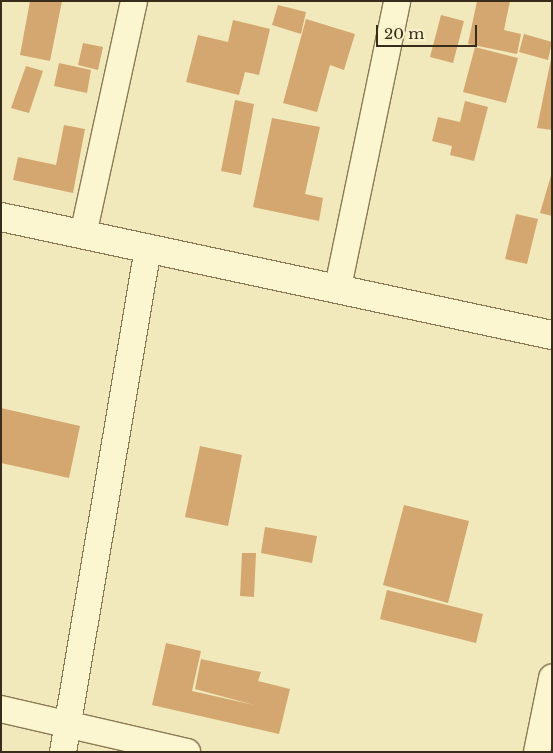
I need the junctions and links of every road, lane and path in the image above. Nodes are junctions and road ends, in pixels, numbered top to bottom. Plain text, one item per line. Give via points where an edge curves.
1 (134, 1) edge
2 (397, 1) edge
3 (1, 217) edge
4 (83, 235) junction
5 (148, 248) junction
6 (338, 287) junction
7 (552, 335) edge
8 (552, 678) edge
9 (1, 709) edge
10 (66, 723) junction
11 (63, 752) edge
12 (187, 752) edge
13 (537, 752) edge

1 - 4 street
2 - 6 street
3 - 4 main road
4 - 5 main road
5 - 6 main road
5 - 10 street
6 - 7 main road
8 - 13 street
9 - 10 street
10 - 11 street
10 - 12 street

